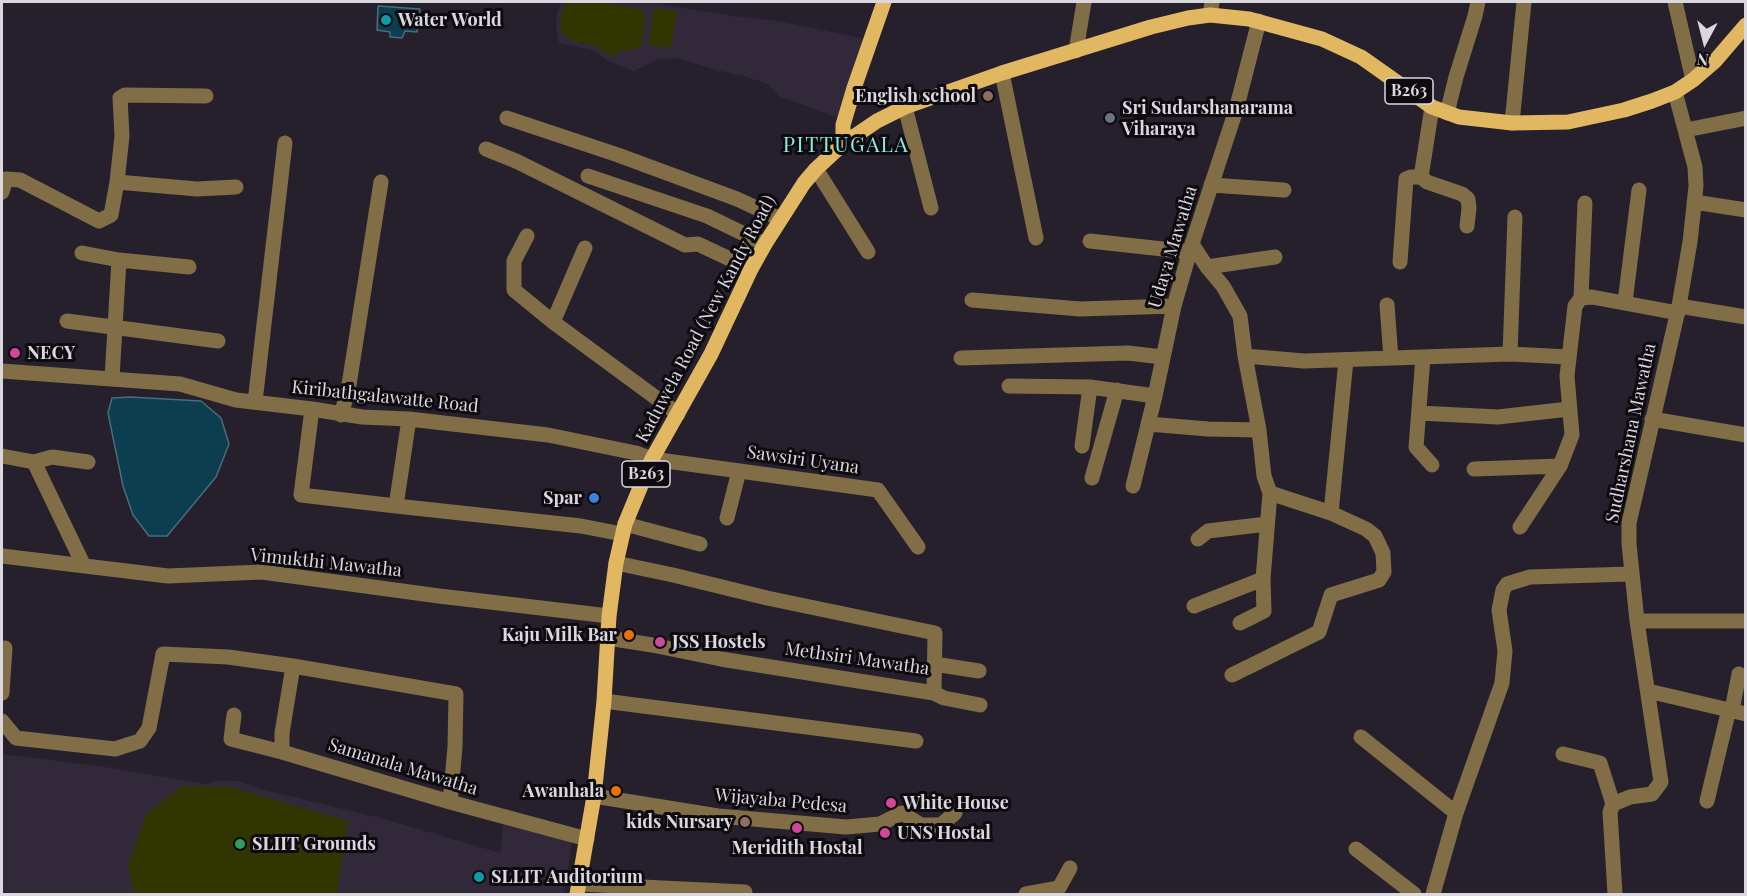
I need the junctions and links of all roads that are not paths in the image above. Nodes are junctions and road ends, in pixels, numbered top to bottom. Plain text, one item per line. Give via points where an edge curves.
1 (884, 2) edge
2 (1084, 2) edge
3 (1478, 2) edge
4 (1524, 2) edge
5 (1675, 2) edge
6 (1211, 8) edge
7 (1259, 21) junction
8 (1746, 26) edge
9 (1076, 51) junction
10 (1002, 73) junction
11 (1694, 80) junction
12 (1675, 92) junction
13 (206, 96) dead end
14 (905, 106) junction
15 (1432, 107) junction
16 (1447, 113) junction
17 (507, 118) dead end
18 (1746, 118) edge
19 (1512, 123) junction
20 (1686, 130) junction
21 (285, 143) dead end
22 (843, 144) junction
23 (486, 149) dead end
24 (816, 169) junction
25 (588, 176) dead end
26 (1421, 177) junction
27 (117, 182) junction
28 (381, 182) dead end
29 (1211, 185) junction
30 (236, 187) dead end
31 (1284, 190) dead end
32 (1639, 190) dead end
33 (2, 192) edge
34 (1694, 202) junction
35 (1585, 203) dead end
36 (931, 208) dead end
37 (1746, 210) edge
38 (1515, 217) dead end
39 (780, 219) junction
40 (1467, 226) dead end
41 (526, 236) dead end
42 (1036, 238) dead end
43 (1090, 241) dead end
44 (765, 244) junction
45 (585, 248) dead end
46 (1191, 248) junction
47 (868, 252) dead end
48 (82, 253) dead end
49 (1275, 257) dead end
50 (119, 260) junction
51 (1400, 262) dead end
52 (189, 267) dead end
53 (1207, 267) junction
54 (751, 269) junction
55 (1581, 298) junction
56 (972, 300) dead end
57 (1625, 302) junction
58 (1387, 305) dead end
59 (1174, 306) junction
60 (1678, 309) junction
61 (1746, 317) edge
62 (67, 321) dead end
63 (553, 322) junction
64 (114, 326) junction
65 (218, 341) dead end
66 (1510, 354) junction
67 (1245, 356) junction
68 (1162, 357) junction
69 (1423, 357) junction
70 (1569, 357) junction
71 (961, 358) dead end
72 (1390, 358) junction
73 (1346, 360) junction
74 (2, 373) edge
75 (112, 378) junction
76 (1009, 386) dead end
77 (1090, 387) junction
78 (1117, 390) junction
79 (1155, 396) junction
80 (255, 402) junction
81 (312, 409) junction
82 (1569, 409) junction
83 (1419, 413) junction
84 (678, 414) junction
85 (341, 415) junction
86 (409, 419) junction
87 (1652, 419) junction
88 (1148, 424) junction
89 (1259, 430) junction
90 (1746, 435) edge
91 (1082, 446) dead end
92 (2, 456) edge
93 (652, 459) junction
94 (34, 462) junction
95 (88, 462) dead end
96 (1432, 465) dead end
97 (1560, 466) junction
98 (1474, 469) dead end
99 (739, 471) junction
100 (1092, 478) dead end
101 (1133, 486) dead end
102 (1270, 493) junction
103 (396, 506) junction
104 (1331, 513) junction
105 (727, 518) dead end
106 (1267, 524) junction
107 (1520, 527) dead end
108 (624, 529) junction
109 (1198, 539) dead end
110 (700, 544) dead end
111 (918, 548) dead end
112 (2, 556) edge
113 (616, 563) junction
114 (84, 566) junction
115 (1632, 573) junction
116 (1263, 579) junction
117 (1194, 606) dead end
118 (609, 616) junction
119 (1637, 621) junction
120 (1746, 621) edge
121 (1240, 623) dead end
122 (608, 638) junction
123 (5, 648) dead end
124 (934, 664) junction
125 (293, 666) junction
126 (979, 670) dead end
127 (1739, 674) dead end
128 (1232, 675) dead end
129 (1648, 691) junction
130 (2, 693) edge
131 (933, 693) junction
132 (604, 701) junction
133 (980, 705) dead end
134 (1736, 711) edge
135 (234, 716) dead end
136 (2, 721) edge
137 (1361, 736) dead end
138 (916, 741) dead end
139 (282, 752) junction
140 (1563, 754) dead end
141 (594, 796) junction
142 (1707, 801) dead end
143 (450, 802) junction
144 (1613, 804) junction
145 (955, 813) dead end
146 (1456, 813) junction
147 (587, 839) junction
148 (1356, 849) dead end
149 (1070, 868) dead end
150 (579, 889) edge
151 (745, 892) dead end
152 (1026, 894) edge
153 (1414, 894) edge
154 (1434, 894) edge
155 (1615, 894) edge

1 - 22 main road via 843,124
2 - 9 street
3 - 16 street
4 - 19 street
5 - 11 street
6 - 7 main road, Kaduwela Road (New Kandy Road) / B263
6 - 9 main road, Kaduwela Road (New Kandy Road) / B263
7 - 15 main road, Kaduwela Road (New Kandy Road) / B263 via 1322,39 1360,57
7 - 29 street, Udaya Mawatha
8 - 11 main road, Kaduwela Road (New Kandy Road) / B263
9 - 10 main road, Kaduwela Road (New Kandy Road) / B263
10 - 14 main road, Kaduwela Road (New Kandy Road) / B263
10 - 42 street
11 - 12 main road, Kaduwela Road (New Kandy Road) / B263
12 - 19 main road, Kaduwela Road (New Kandy Road) / B263 via 1624,110 1568,122
12 - 20 street, Sudharshana Mawatha
13 - 27 street via 120,98 122,136
14 - 22 main road, Kaduwela Road (New Kandy Road) / B263
14 - 36 street
15 - 16 main road, Kaduwela Road (New Kandy Road) / B263
15 - 26 street
16 - 19 main road, Kaduwela Road (New Kandy Road) / B263
17 - 39 street via 737,199
18 - 20 street
20 - 34 street, Sudharshana Mawatha via 1695,167
21 - 80 street
22 - 24 main road, Kaduwela Road (New Kandy Road) / B263
23 - 54 street via 685,245 698,244
24 - 39 main road, Kaduwela Road (New Kandy Road) / B263
24 - 47 street
25 - 44 street via 706,216
26 - 40 street via 1468,200
26 - 51 street via 1407,179
27 - 30 street via 197,189
27 - 33 street via 111,215 99,221 20,180 6,178
28 - 85 street
29 - 31 street
29 - 46 street, Udaya Mawatha
32 - 57 street
34 - 37 street
34 - 60 street, Sudharshana Mawatha
35 - 55 street
38 - 66 street
39 - 44 main road, Kaduwela Road (New Kandy Road) / B263
41 - 63 street via 514,261 514,290
43 - 46 street
44 - 54 main road, Kaduwela Road (New Kandy Road) / B263
45 - 63 street
46 - 53 street
46 - 59 street, Udaya Mawatha
48 - 50 street
49 - 53 street
50 - 52 street
50 - 64 street
53 - 67 street via 1240,316
54 - 84 main road, Kaduwela Road (New Kandy Road) / B263
55 - 57 street
55 - 70 street via 1575,306
56 - 59 street via 1080,309
57 - 60 street
58 - 72 street
59 - 68 street, Udaya Mawatha
60 - 61 street
60 - 87 street, Sudharshana Mawatha
62 - 64 street
63 - 84 street
64 - 65 street
64 - 75 street
66 - 69 street
66 - 70 street
67 - 73 street
67 - 89 street
68 - 71 street via 1128,354
68 - 79 street, Udaya Mawatha
69 - 72 street
69 - 83 street
70 - 82 street
72 - 73 street
73 - 104 street
74 - 75 street, Kiribathgalawatte Road
75 - 80 street, Kiribathgalawatte Road via 180,384
76 - 77 street
77 - 78 street
77 - 91 street
78 - 79 street
78 - 100 street
79 - 88 street, Udaya Mawatha
80 - 81 street, Kiribathgalawatte Road
81 - 85 street, Kiribathgalawatte Road
81 - 103 street via 301,495
82 - 83 street via 1498,417
82 - 97 street via 1572,435
83 - 96 street via 1416,447
84 - 93 main road, Kaduwela Road (New Kandy Road) / B263
85 - 86 street, Kiribathgalawatte Road
86 - 93 street, Kiribathgalawatte Road via 548,435
86 - 103 street
87 - 90 street
87 - 115 street, Sudharshana Mawatha via 1629,523
88 - 89 street
88 - 101 street, Udaya Mawatha
89 - 102 street
92 - 94 street
93 - 99 street, Sawsiri Uyana
93 - 108 main road, Kaduwela Road (New Kandy Road) / B263
94 - 95 street via 52,457
94 - 114 street
97 - 98 street
97 - 107 street
99 - 105 street
99 - 111 street, Sawsiri Uyana via 879,490
102 - 104 street
102 - 106 street
103 - 108 street
104 - 128 street via 1375,536 1383,553 1384,572 1378,580 1331,595 1319,632
106 - 109 street via 1208,531
106 - 116 street
108 - 110 street
108 - 113 main road, Kaduwela Road (New Kandy Road) / B263
112 - 114 street, Vimukthi Mawatha
113 - 118 main road, Kaduwela Road (New Kandy Road) / B263
113 - 124 street, Methsiri Mawatha via 935,633
114 - 118 street, Vimukthi Mawatha via 168,576 262,572
115 - 119 street, Sudharshana Mawatha
115 - 146 street via 1530,577 1507,584 1499,610 1505,651 1502,683
116 - 117 street
116 - 121 street via 1263,611
118 - 122 main road, Kaduwela Road (New Kandy Road) / B263
119 - 120 street
119 - 129 street, Sudharshana Mawatha
122 - 131 street, Methsiri Mawatha
122 - 132 main road, Kaduwela Road (New Kandy Road) / B263
123 - 130 street
124 - 126 street
124 - 131 street, Methsiri Mawatha
125 - 136 street via 163,654 149,728 140,741 115,749 16,738
125 - 139 street
125 - 143 street via 456,694
127 - 134 street
129 - 134 street
129 - 144 street, Sudharshana Mawatha via 1661,782 1652,794
131 - 133 street
132 - 138 street
132 - 141 main road, Kaduwela Road (New Kandy Road) / B263
134 - 142 street
135 - 139 street, Samanala Mawatha via 231,739
137 - 146 street
139 - 143 street, Samanala Mawatha
140 - 144 street via 1600,763
141 - 145 street, Wijayaba Pedesa via 718,816 846,827 880,824 902,813 921,825 941,825
141 - 147 main road, Kaduwela Road (New Kandy Road) / B263
143 - 147 street, Samanala Mawatha
144 - 155 street via 1610,812
146 - 154 street
147 - 150 main road, Kaduwela Road (New Kandy Road) / B263
148 - 153 street
149 - 152 street via 1059,888
150 - 151 street

